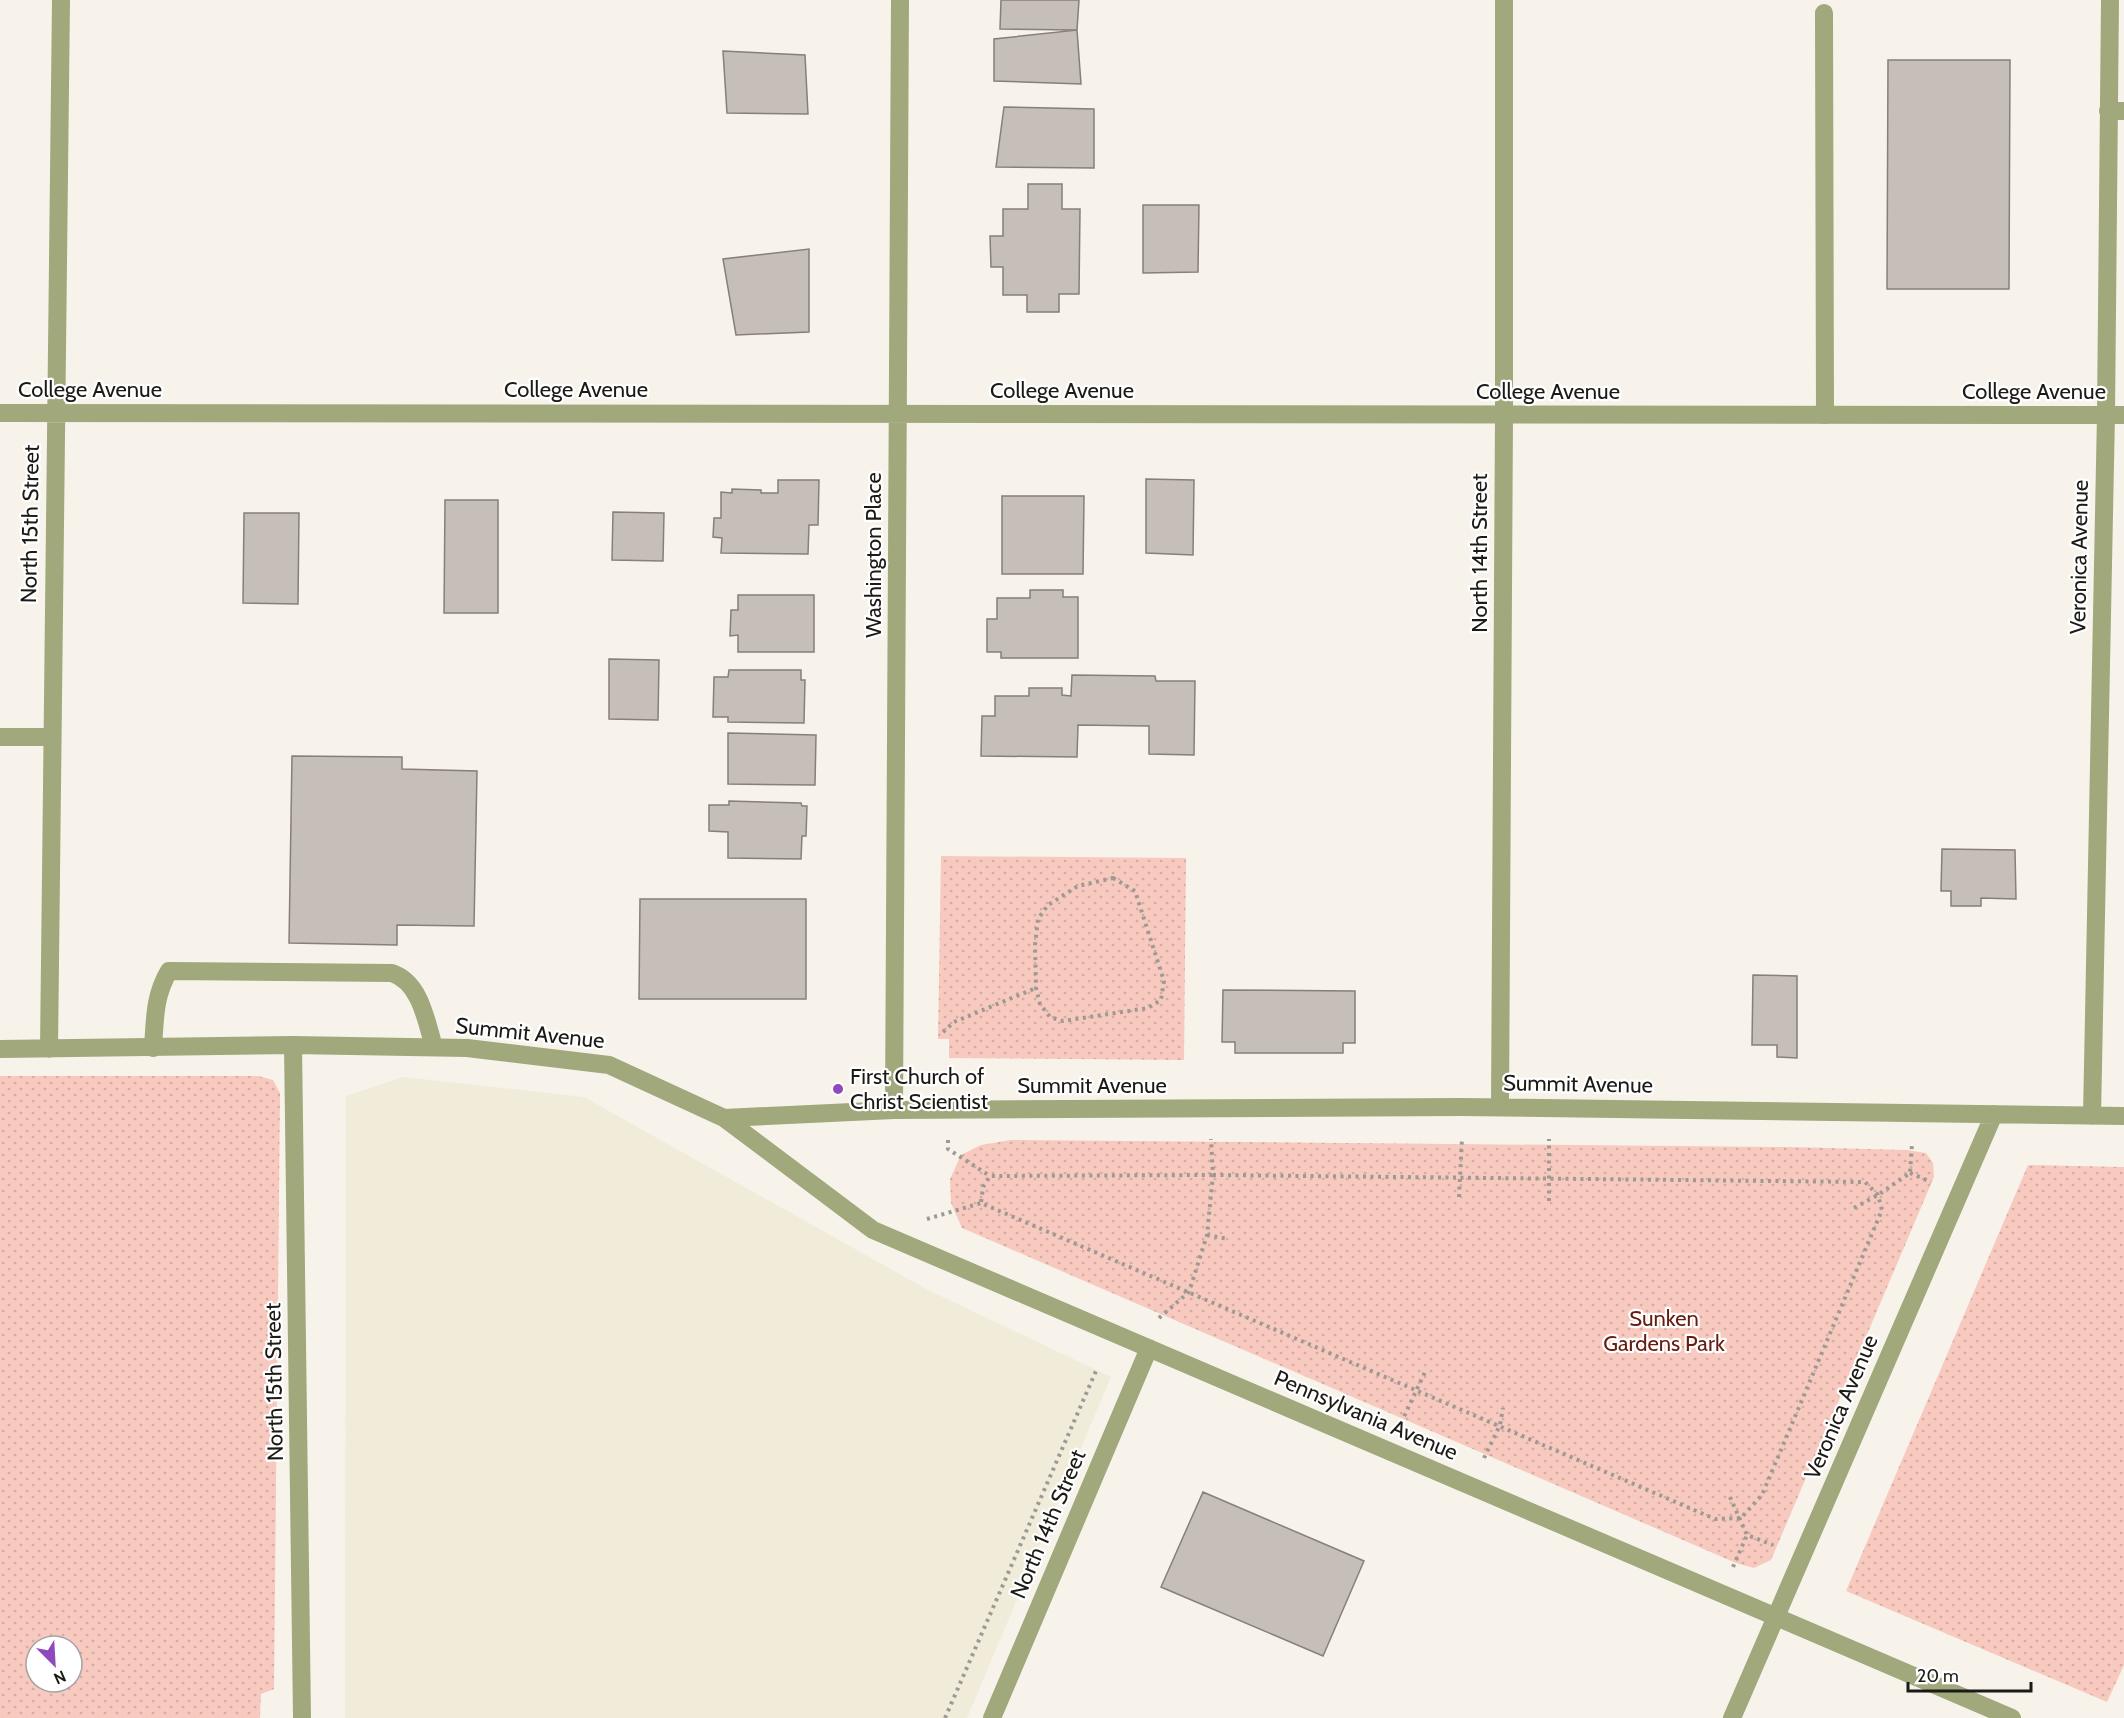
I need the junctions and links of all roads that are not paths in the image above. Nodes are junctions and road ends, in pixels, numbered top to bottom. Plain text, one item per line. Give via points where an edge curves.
1 (61, 0) edge
2 (900, 0) edge
3 (1504, 0) edge
4 (2110, 0) edge
5 (1824, 13) dead end
6 (2116, 111) edge
7 (0, 413) edge
8 (56, 413) junction
9 (897, 413) junction
10 (2115, 414) edge
11 (1504, 415) junction
12 (1825, 415) junction
13 (0, 737) edge
14 (52, 737) junction
15 (293, 1046) junction
16 (434, 1047) junction
17 (153, 1048) junction
18 (0, 1049) edge
19 (49, 1049) junction
20 (1500, 1107) junction
21 (894, 1110) junction
22 (1994, 1114) junction
23 (2092, 1116) junction
24 (2124, 1116) edge
25 (724, 1118) junction
26 (1141, 1345) junction
27 (1776, 1617) junction
28 (302, 1718) edge
29 (992, 1718) edge
30 (1732, 1718) edge
31 (2012, 1718) edge

1 - 8 street, North 15th Street
2 - 9 street, Washington Place
3 - 11 street, North 14th Street
4 - 6 street, Veronica Avenue
5 - 12 street
6 - 10 street, Veronica Avenue
7 - 8 street, College Avenue
8 - 9 street, College Avenue
8 - 14 street, North 15th Street
9 - 11 street, College Avenue
9 - 21 street, Washington Place
10 - 12 street, College Avenue
10 - 23 street, Veronica Avenue
11 - 12 street, College Avenue
11 - 20 street, North 14th Street
13 - 14 street
14 - 19 street, North 15th Street
15 - 16 street, Summit Avenue
15 - 17 street, Summit Avenue
15 - 28 street, North 15th Street
16 - 17 street via 412,987 403,977 392,973 169,971 156,1001
16 - 25 street, Summit Avenue via 609,1065
17 - 19 street, Summit Avenue
18 - 19 street, Summit Avenue
20 - 21 street, Summit Avenue
20 - 22 street, Summit Avenue
21 - 25 street, Summit Avenue
22 - 23 street, Summit Avenue
22 - 27 street, Veronica Avenue
23 - 24 street, Summit Avenue
25 - 26 street, Pennsylvania Avenue via 879,1232
26 - 27 street, Pennsylvania Avenue
26 - 29 street, North 14th Street
27 - 30 street, Veronica Avenue
27 - 31 street, Pennsylvania Avenue

